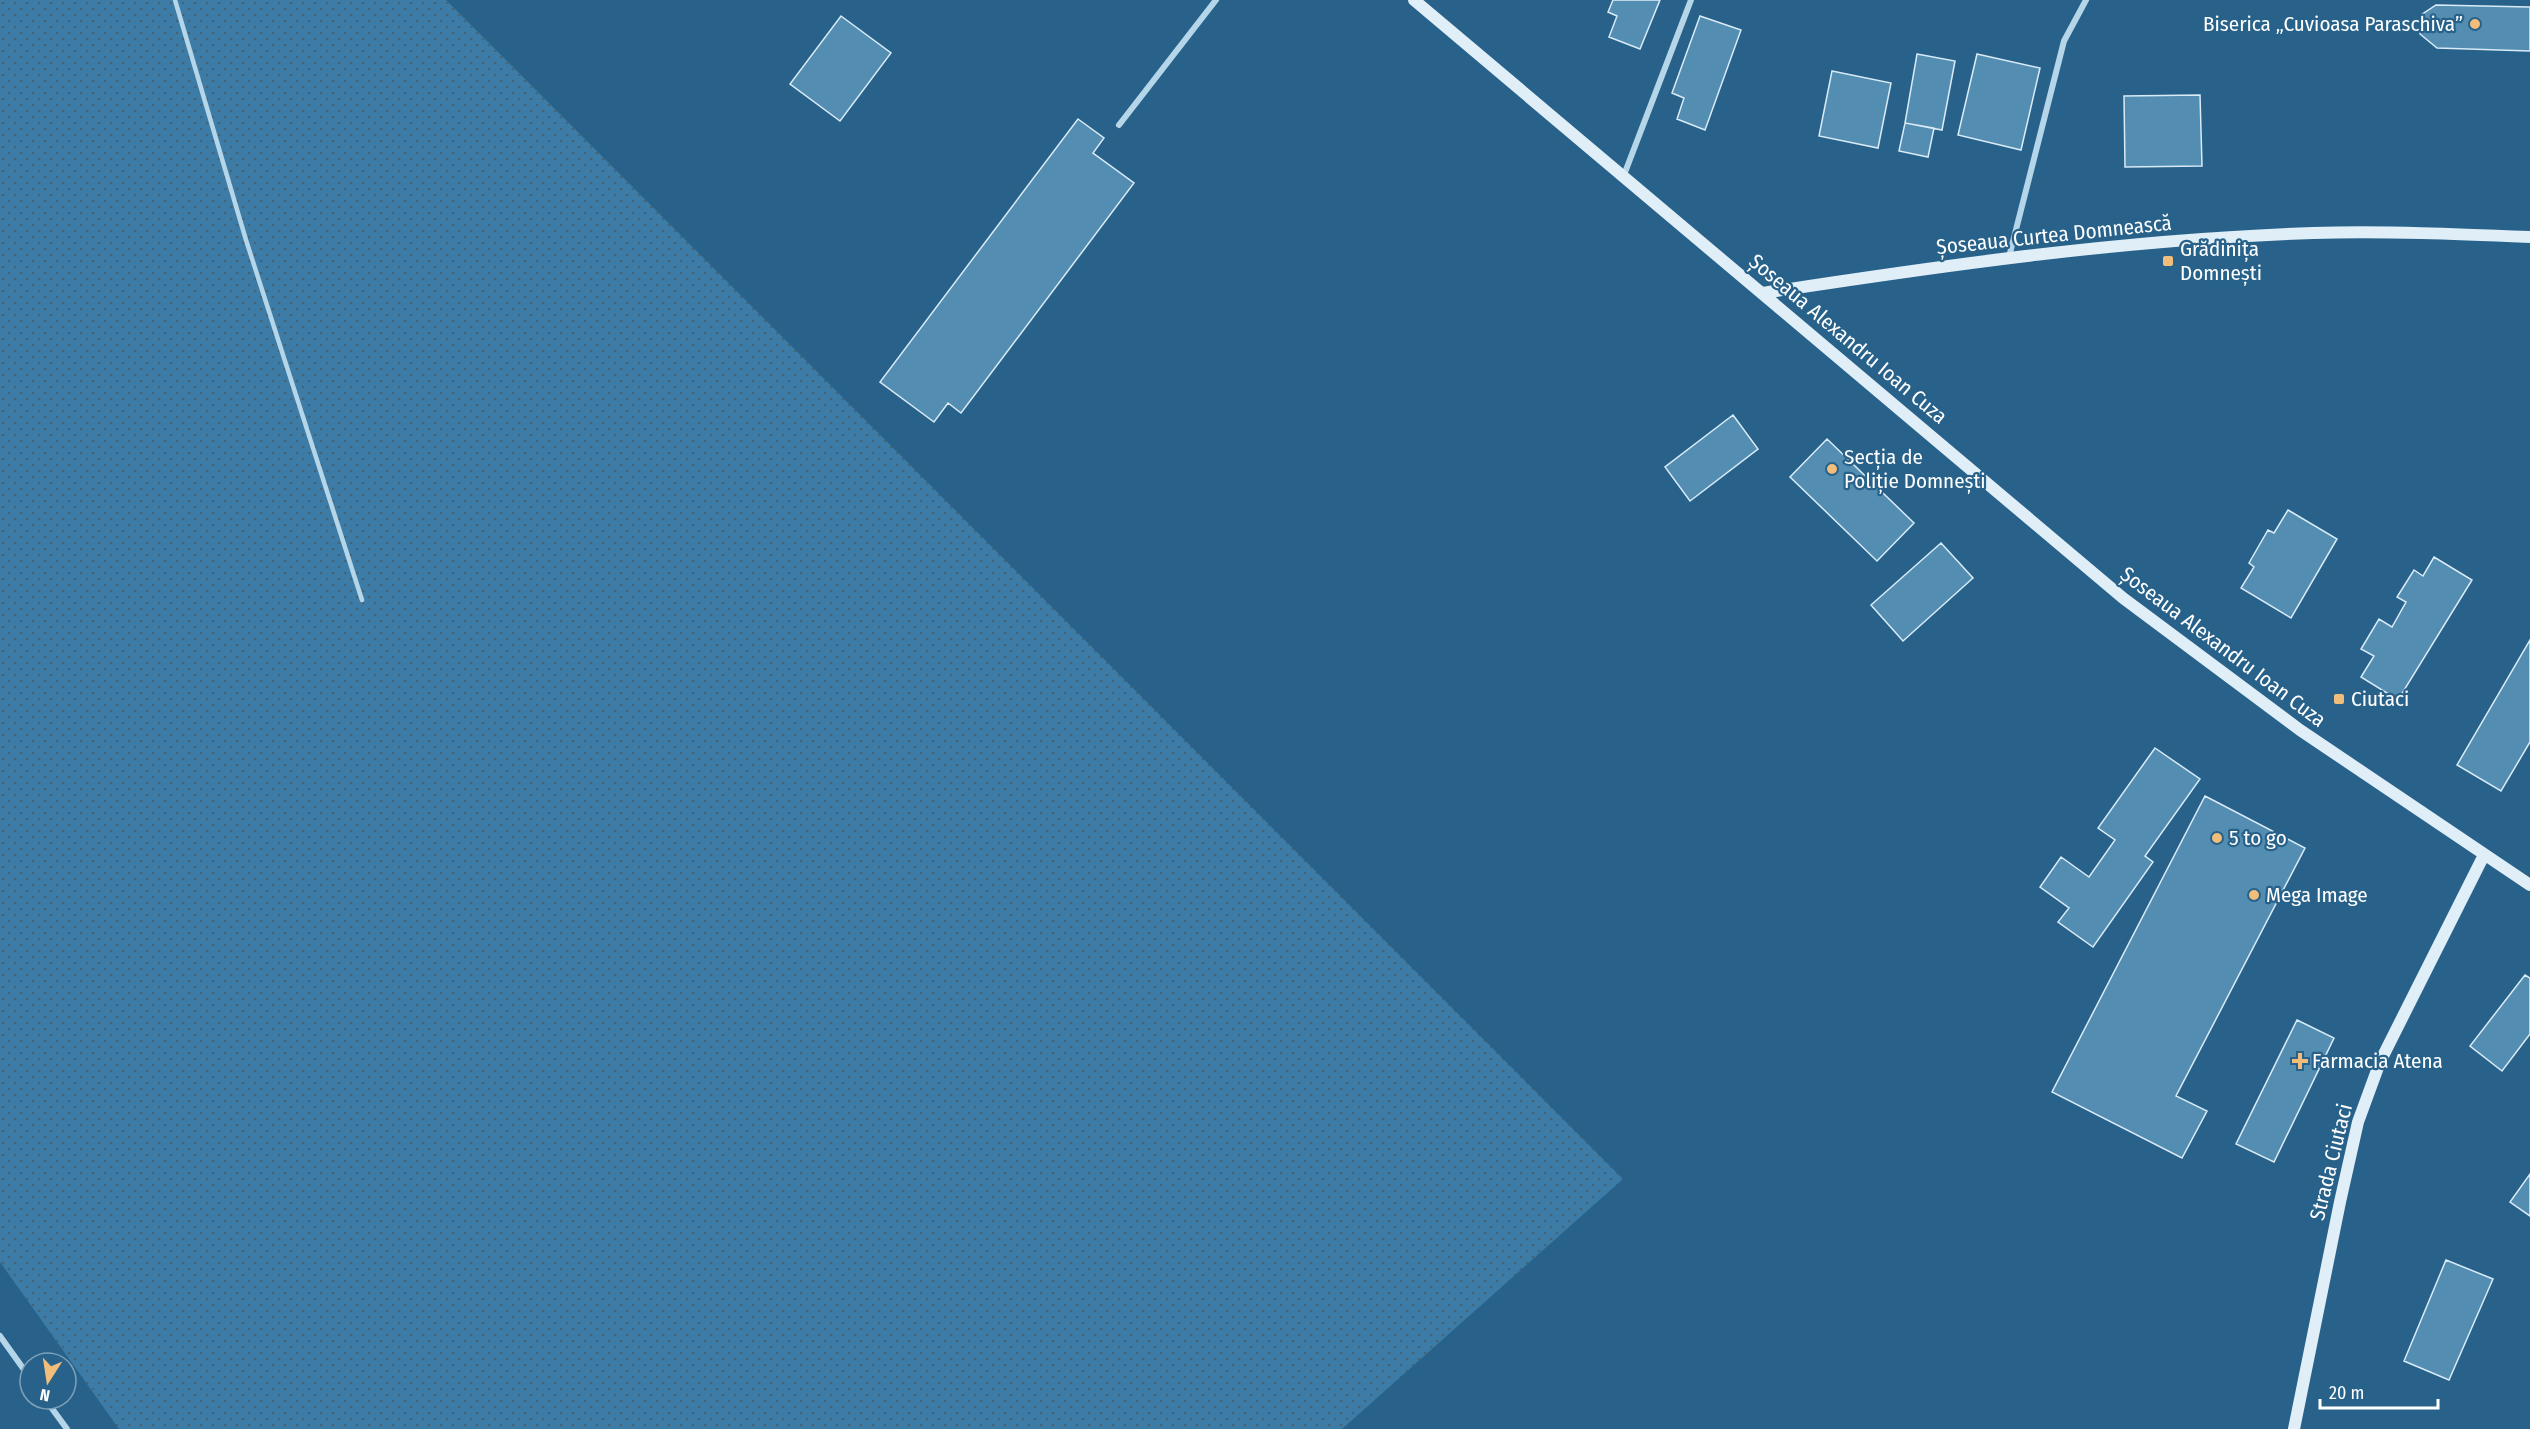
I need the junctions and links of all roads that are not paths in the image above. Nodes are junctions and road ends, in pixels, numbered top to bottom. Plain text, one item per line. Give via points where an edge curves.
1 (175, 0) edge
2 (1216, 0) edge
3 (1414, 0) edge
4 (1691, 0) edge
5 (2086, 0) edge
6 (1119, 125) dead end
7 (1624, 175) junction
8 (2530, 237) edge
9 (2009, 257) junction
10 (1763, 292) junction
11 (362, 600) dead end
12 (2484, 855) junction
13 (2530, 885) edge
14 (0, 1336) edge
15 (18, 1361) edge
16 (54, 1411) edge
17 (67, 1429) edge
18 (2295, 1429) edge

1 - 11 lane via 246,240
2 - 6 street
3 - 7 main road, Șoseaua Alexandru Ioan Cuza
4 - 7 street
5 - 9 street via 2064,40
7 - 10 main road, Șoseaua Alexandru Ioan Cuza
8 - 9 main road, Șoseaua Curtea Domnească via 2312,233
9 - 10 main road, Șoseaua Curtea Domnească
10 - 12 main road, Șoseaua Alexandru Ioan Cuza via 2123,598 2300,730
12 - 13 main road, Șoseaua Alexandru Ioan Cuza
12 - 18 main road, Strada Ciutaci via 2380,1062 2358,1122
14 - 15 street
16 - 17 street

